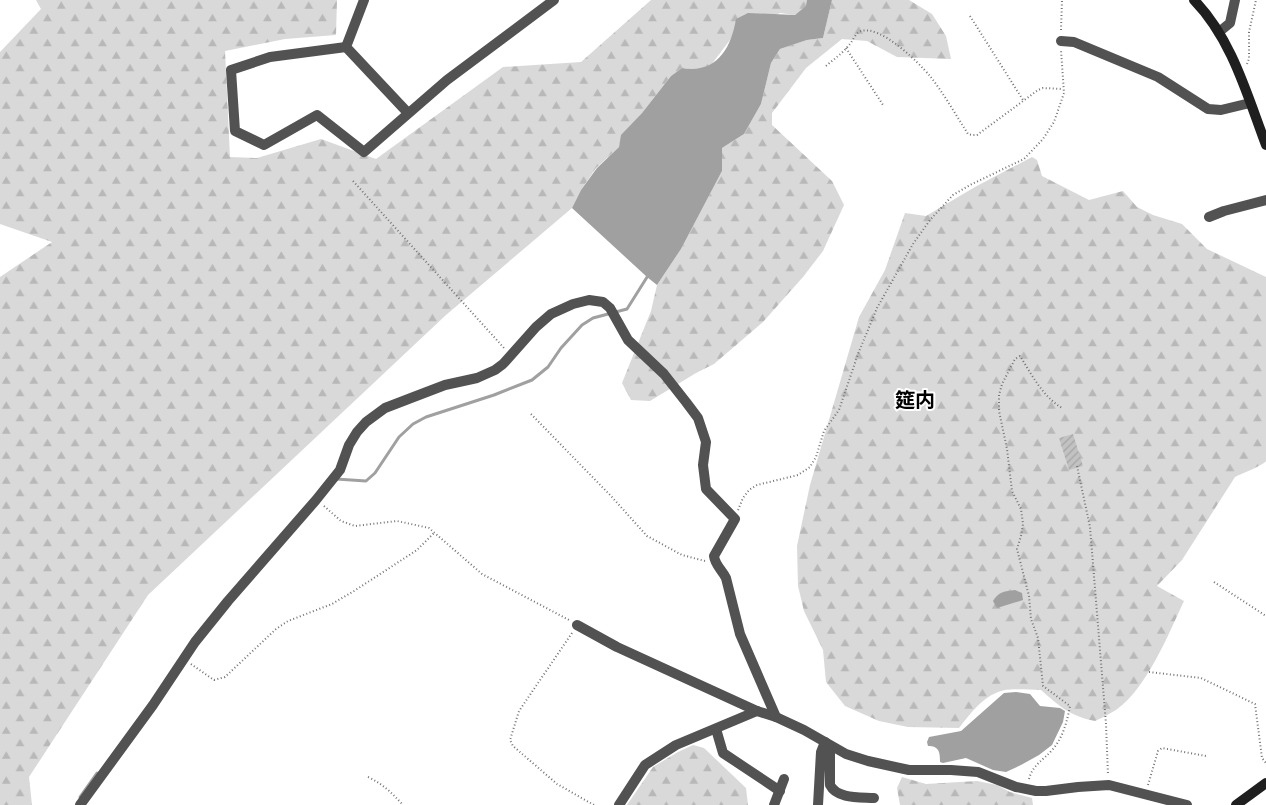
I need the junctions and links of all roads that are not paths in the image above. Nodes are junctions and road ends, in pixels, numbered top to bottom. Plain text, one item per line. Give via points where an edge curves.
1 (364, 0) edge
2 (554, 0) edge
3 (1194, 0) edge
4 (1235, 0) edge
5 (1219, 32) junction
6 (1061, 41) road end
7 (346, 47) junction
8 (1250, 103) junction
9 (408, 113) junction
10 (1266, 145) edge
11 (1266, 200) edge
12 (1209, 217) dead end
13 (577, 625) road end
14 (758, 711) junction
15 (776, 717) junction
16 (716, 729) junction
17 (827, 744) junction
18 (784, 779) dead end
19 (1266, 784) edge
20 (780, 791) junction
21 (874, 798) dead end
22 (844, 800) edge
23 (80, 805) edge
24 (619, 805) edge
25 (774, 805) edge
26 (818, 805) edge
27 (1187, 805) edge
28 (1236, 805) edge

1 - 7 street
2 - 9 street
3 - 5 main road
4 - 5 street via 1230,23
5 - 8 main road
6 - 8 street via 1074,42 1158,78 1208,109 1221,110
7 - 9 street
7 - 9 street via 270,57 231,70 235,131 264,145 317,115 364,152
8 - 10 main road
11 - 12 street
13 - 14 street via 617,647
14 - 15 street
14 - 16 street
15 - 17 street
15 - 23 street via 740,634 726,578 714,562 714,556 734,519 706,489 703,465 706,442 698,418 664,374 628,340 610,308 603,302 589,300 552,314 495,370 384,408 366,422 349,445 340,470 228,601
16 - 20 street via 723,753
16 - 24 street via 676,745 645,765
17 - 22 street via 830,785
17 - 26 street via 821,752
17 - 27 street via 868,761 909,770 978,772 1016,787 1046,791 1109,785
18 - 20 street
19 - 28 main road
20 - 25 street
21 - 22 street

